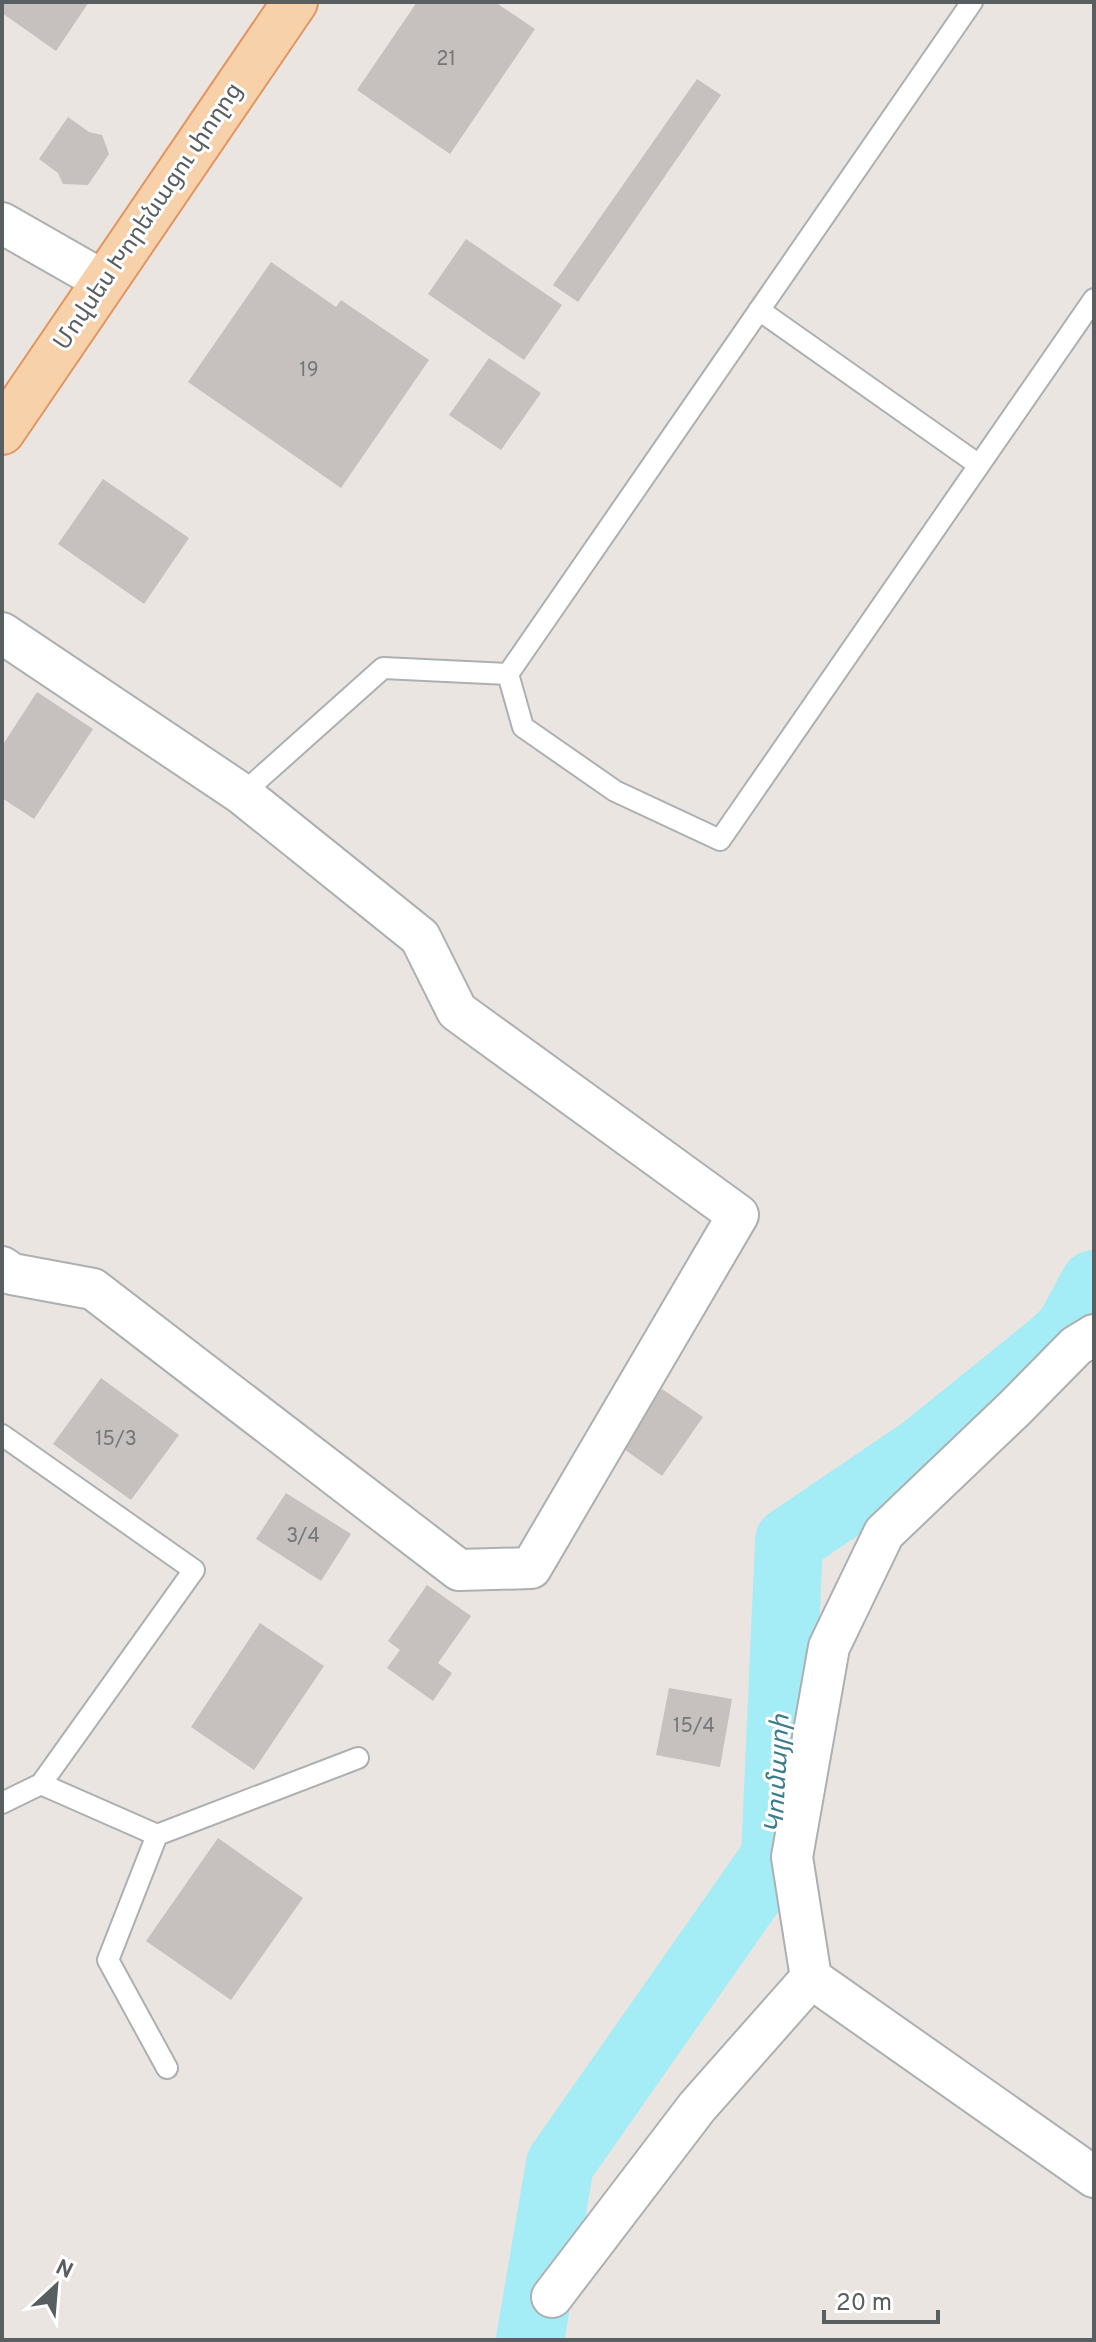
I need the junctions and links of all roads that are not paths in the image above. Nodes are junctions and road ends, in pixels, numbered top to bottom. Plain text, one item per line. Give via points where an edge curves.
1 (295, 2) edge
2 (972, 2) edge
3 (2, 223) edge
4 (105, 282) junction
5 (1094, 299) edge
6 (759, 310) junction
7 (2, 432) edge
8 (979, 465) junction
9 (2, 633) edge
10 (508, 674) junction
11 (242, 794) junction
12 (5, 1277) edge
13 (1094, 1335) edge
14 (2, 1435) edge
15 (358, 1758) dead end
16 (41, 1784) junction
17 (2, 1803) edge
18 (157, 1835) junction
19 (811, 1978) junction
20 (167, 2068) dead end
21 (1094, 2177) edge
22 (552, 2297) dead end

1 - 4 main road, Մովսես Խորենացու փողոց
2 - 6 lane
3 - 4 street
4 - 7 main road, Մովսես Խորենացու փողոց
5 - 8 lane
6 - 8 lane
6 - 10 lane
8 - 10 lane via 720,840 615,791 523,727
9 - 11 street
10 - 11 lane via 383,668
11 - 12 street via 420,937 457,1011 738,1215 531,1568 459,1570 93,1289
13 - 19 street via 1076,1346 884,1533 829,1647 792,1857
14 - 16 lane via 194,1570
15 - 18 lane
16 - 17 lane
16 - 18 lane
18 - 20 lane via 108,1960
19 - 21 street
19 - 22 street via 697,2107

